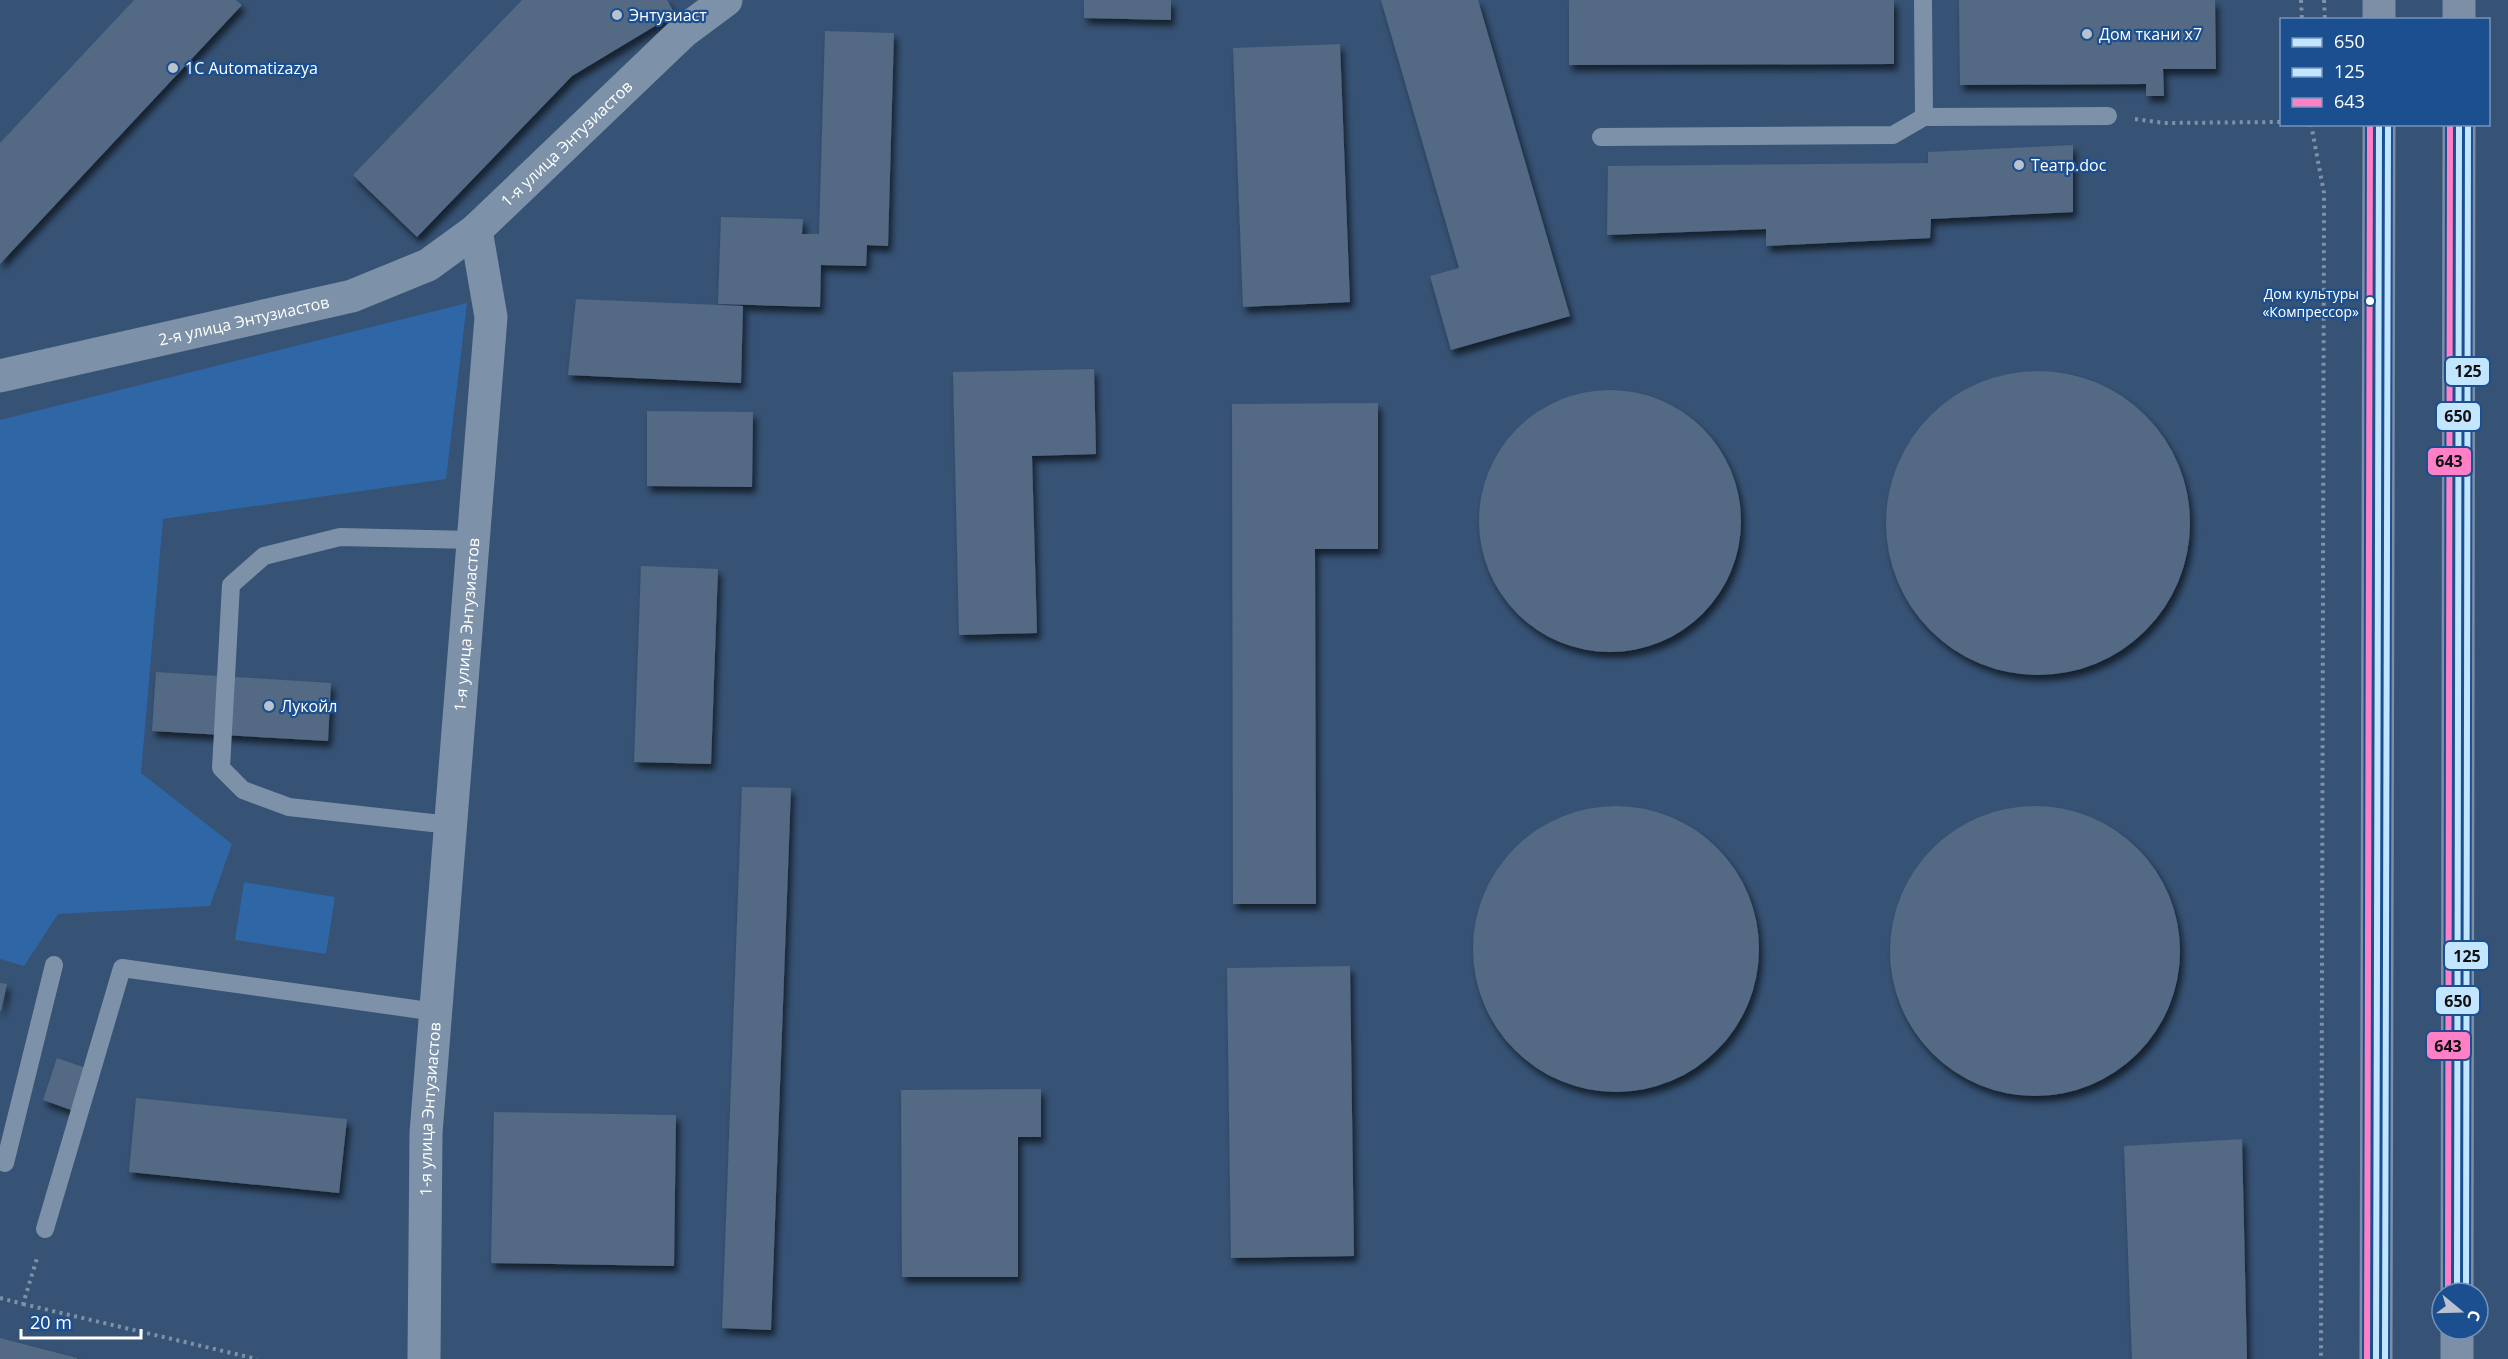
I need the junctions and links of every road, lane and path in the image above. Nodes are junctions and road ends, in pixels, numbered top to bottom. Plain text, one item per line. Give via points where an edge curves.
1 (1923, 0) edge
2 (2301, 0) edge
3 (2324, 0) edge
4 (2379, 0) edge
5 (2459, 0) edge
6 (719, 2) edge
7 (2302, 18) edge
8 (2325, 18) edge
9 (2379, 18) edge
10 (2459, 18) edge
11 (2108, 116) joint
12 (1924, 117) junction
13 (2280, 122) edge
14 (2311, 126) edge
15 (2379, 126) edge
16 (2459, 126) edge
17 (1601, 137) dead end
18 (476, 230) junction
19 (0, 376) edge
20 (473, 540) junction
21 (450, 825) junction
22 (54, 965) dead end
23 (436, 1012) junction
24 (0, 1161) edge
25 (45, 1229) joint
26 (2457, 1281) edge
27 (0, 1298) edge
28 (23, 1304) junction
29 (2457, 1341) edge
30 (257, 1359) edge
31 (424, 1359) edge
32 (2321, 1359) edge
33 (2376, 1359) edge
34 (2457, 1359) edge

1 - 12 lane
2 - 7 path
3 - 8 path
4 - 9 main road
5 - 10 main road
6 - 18 street, 1-я улица Энтузиастов
11 - 12 lane
11 - 13 path via 2164,123
12 - 17 lane via 1893,135
14 - 32 path via 2324,192
15 - 33 main road
16 - 26 main road
18 - 19 street, 2-я улица Энтузиастов via 428,265 352,296
18 - 20 street, 1-я улица Энтузиастов via 491,318
20 - 21 street, 1-я улица Энтузиастов
20 - 21 lane via 340,537 264,556 231,585 221,768 243,790 289,807
21 - 23 street, 1-я улица Энтузиастов
22 - 24 lane via 5,1162
23 - 25 lane via 122,968
23 - 31 street, 1-я улица Энтузиастов via 426,1133
25 - 28 path
27 - 28 path
28 - 30 path
29 - 34 main road

